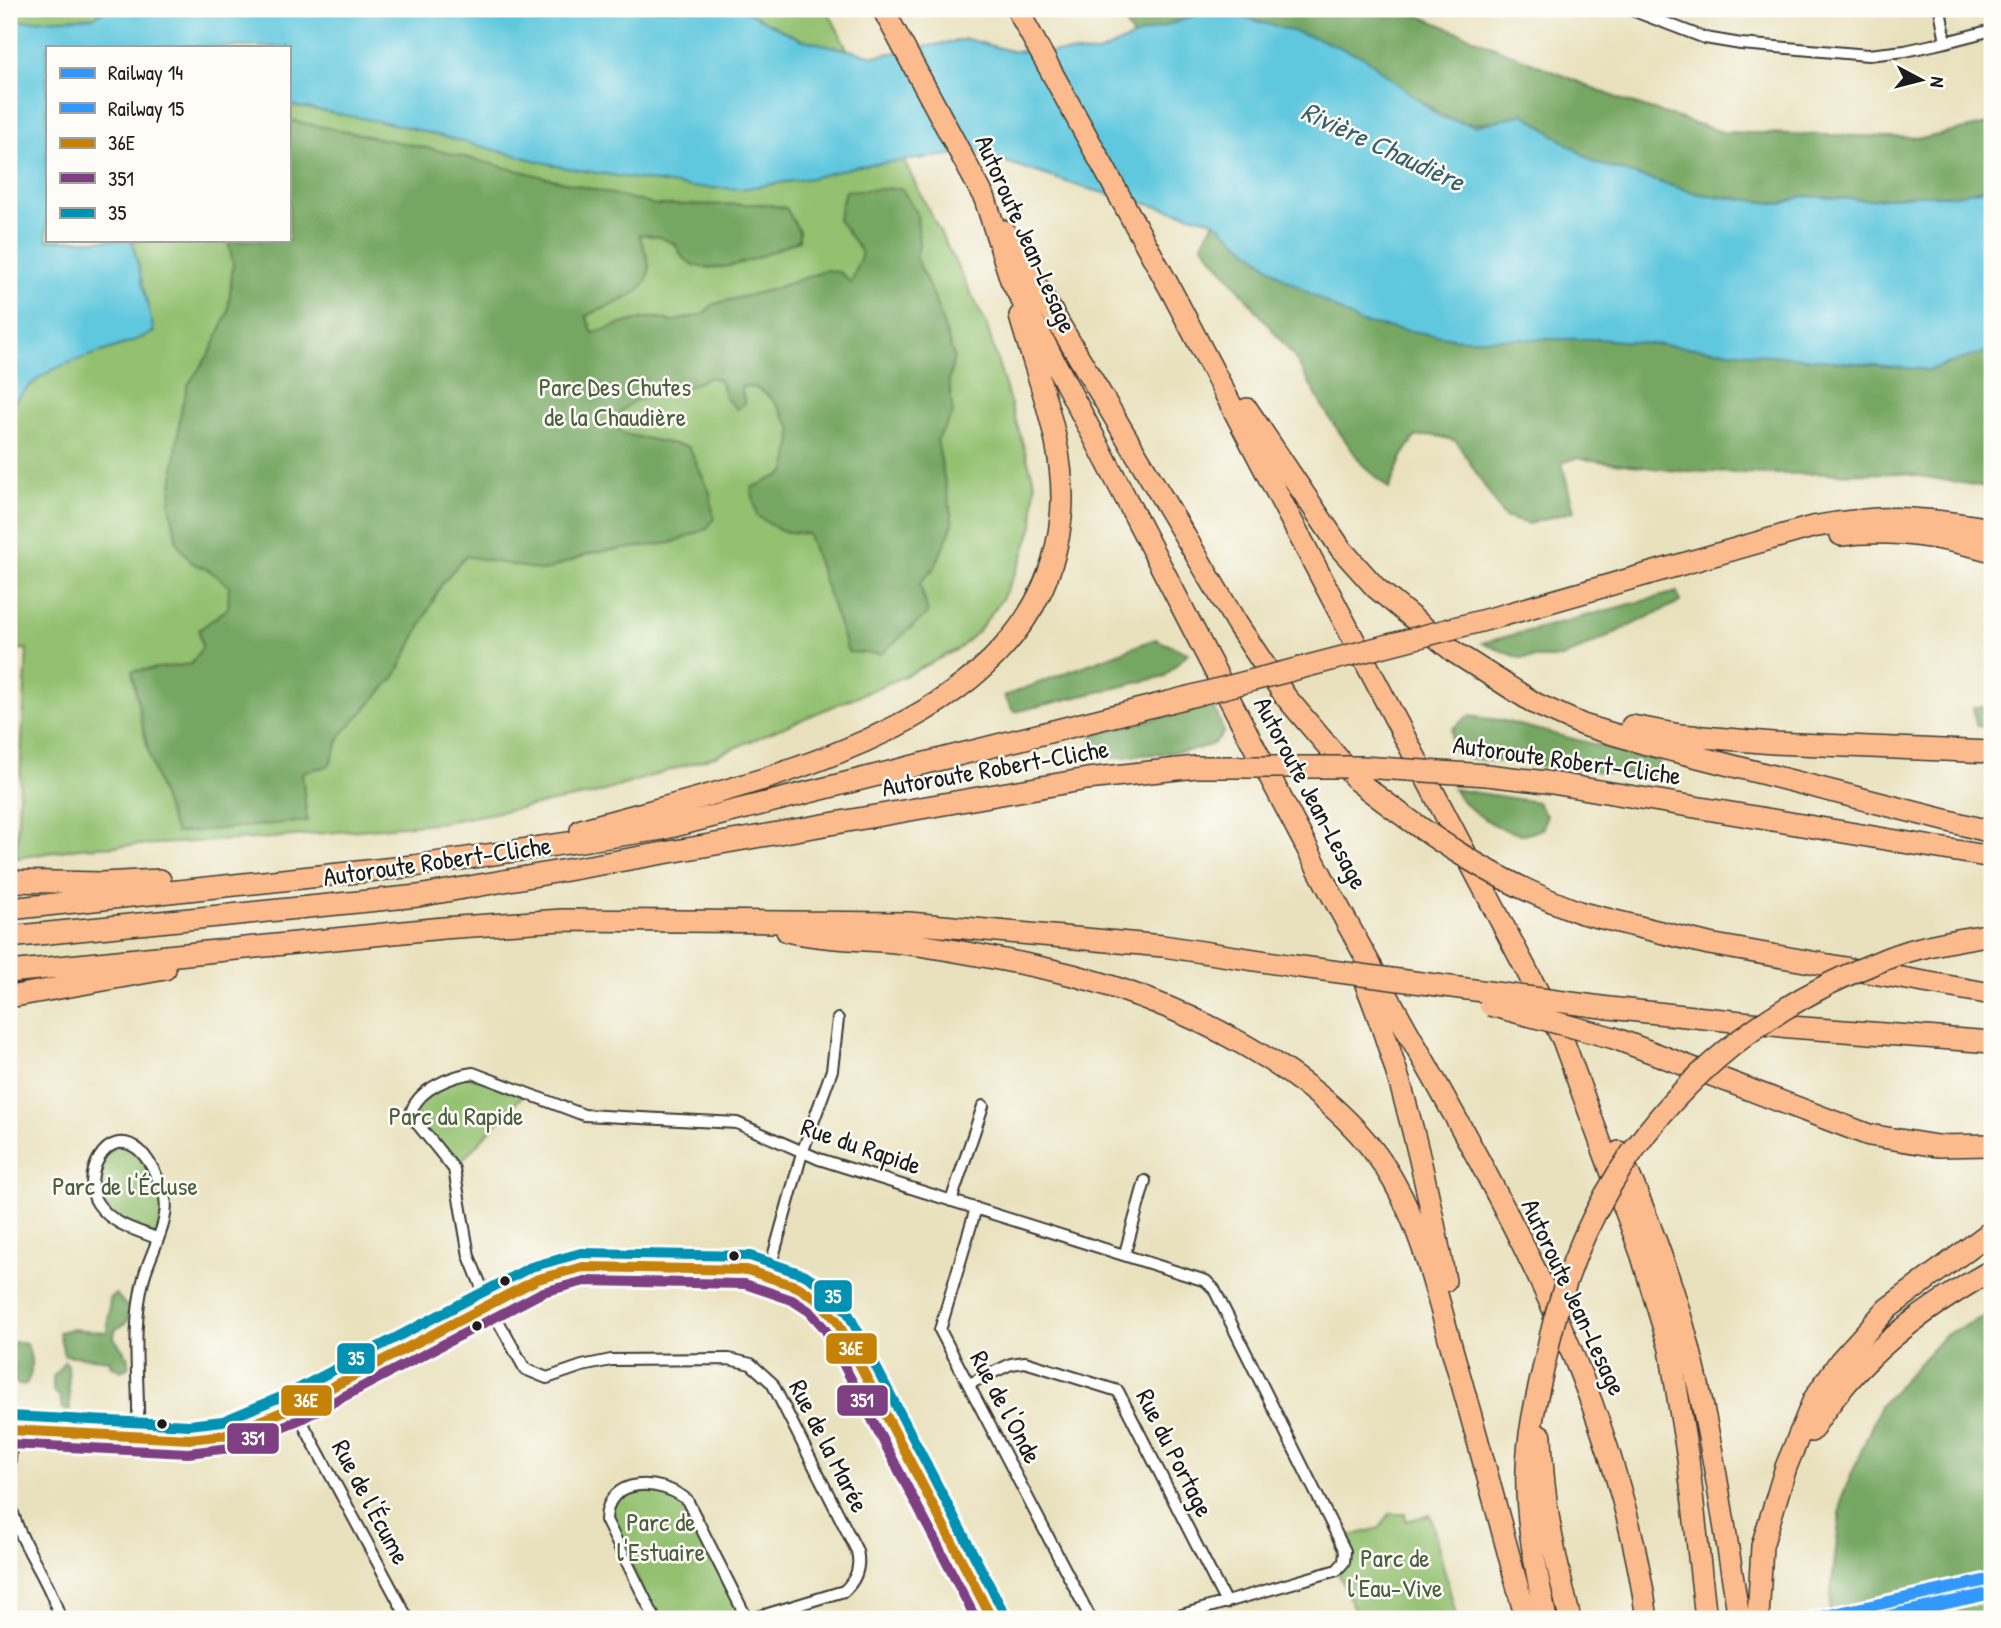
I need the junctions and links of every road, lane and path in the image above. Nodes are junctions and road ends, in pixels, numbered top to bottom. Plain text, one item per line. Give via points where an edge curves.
1 (883, 9) edge
2 (1629, 9) edge
3 (1940, 9) edge
4 (1018, 10) edge
5 (1992, 30) edge
6 (1946, 42) junction
7 (985, 199) junction
8 (1011, 280) junction
9 (1172, 292) junction
10 (1992, 529) edge
11 (1992, 551) edge
12 (1552, 602) junction
13 (1492, 677) junction
14 (1992, 752) edge
15 (1992, 832) edge
16 (518, 849) junction
17 (1992, 857) edge
18 (9, 881) edge
19 (239, 885) junction
20 (1334, 897) junction
21 (9, 909) edge
22 (750, 923) junction
23 (1989, 934) edge
24 (9, 937) edge
25 (290, 943) junction
26 (9, 972) edge
27 (1396, 982) junction
28 (1992, 994) edge
29 (9, 997) edge
30 (838, 1019) dead end
31 (1563, 1040) junction
32 (1992, 1042) edge
33 (983, 1106) dead end
34 (1992, 1145) edge
35 (802, 1153) junction
36 (1145, 1181) dead end
37 (951, 1201) junction
38 (976, 1208) junction
39 (1992, 1231) edge
40 (157, 1238) junction
41 (1125, 1253) junction
42 (1992, 1270) edge
43 (768, 1275) junction
44 (488, 1303) junction
45 (1545, 1361) junction
46 (969, 1384) junction
47 (294, 1407) junction
48 (10, 1430) edge
49 (1476, 1431) junction
50 (138, 1437) junction
51 (1786, 1468) junction
52 (9, 1474) edge
53 (9, 1495) edge
54 (1226, 1603) junction
55 (406, 1616) edge
56 (60, 1619) edge
57 (393, 1619) edge
58 (655, 1619) edge
59 (749, 1619) edge
60 (992, 1619) edge
61 (1091, 1619) edge
62 (1168, 1619) edge
63 (1527, 1619) edge
64 (1546, 1619) edge
65 (1570, 1619) edge
66 (1647, 1619) edge
67 (1706, 1619) edge
68 (1739, 1619) edge
69 (1758, 1619) edge

1 - 7 highway, Autoroute Jean-Lesage
2 - 6 street via 1705,38 1741,44 1868,55
3 - 6 street
4 - 9 highway
5 - 6 street
7 - 8 highway, Autoroute Jean-Lesage
7 - 28 highway, bridge via 1237,624 1285,696 1356,779 1458,855 1504,881 1582,913 1709,944
8 - 16 highway via 1054,428 1062,478 1062,518 1046,581 1015,638 956,692 858,743 743,787
8 - 20 highway, Autoroute Jean-Lesage
9 - 13 highway via 1341,549 1410,618
9 - 31 highway
10 - 12 highway via 1898,516 1849,520
11 - 12 highway via 1919,535 1852,534
12 - 16 highway, bridge via 662,829
13 - 14 highway via 1596,717 1680,735
13 - 15 highway via 1583,725
16 - 19 highway via 414,866
17 - 24 highway, Autoroute Robert-Cliche, bridge via 1487,775 1362,767 1196,767 1087,779 418,896
18 - 19 highway via 101,883 190,878
19 - 21 highway
20 - 49 highway via 1376,1008 1430,1197
20 - 66 highway, Autoroute Jean-Lesage via 1483,1170 1578,1364 1616,1474
22 - 25 highway via 562,920
22 - 27 highway, bridge via 813,920 985,929 1163,946
22 - 49 highway via 976,955 1127,991 1213,1028 1306,1084 1348,1122 1399,1190 1429,1268
23 - 45 highway, bridge via 1889,957 1808,995 1741,1038 1684,1088 1653,1123 1604,1194 1564,1283
25 - 26 highway
25 - 29 highway
27 - 32 highway, bridge via 1609,1009
27 - 34 highway, bridge via 1614,1038 1869,1135 1937,1146
30 - 35 street via 832,1070
31 - 67 highway via 1642,1256 1670,1349
31 - 68 highway via 1608,1125 1669,1278 1708,1433
33 - 37 street
35 - 37 street, Rue du Rapide
35 - 43 street
35 - 44 street, Rue du Rapide via 737,1123 584,1115 473,1073 462,1074 416,1100 412,1110 416,1122 454,1169 469,1255
36 - 41 street
37 - 38 street, Rue du Rapide
38 - 41 street, Rue du Rapide
38 - 46 street, Rue de l'Onde via 940,1321 940,1330
39 - 51 highway via 1886,1309 1840,1361 1814,1399
40 - 40 street via 126,1227 96,1202 94,1169 104,1149 129,1144 140,1151 159,1181 166,1197
40 - 50 street via 139,1296
41 - 54 street, Rue du Rapide via 1196,1276 1214,1289 1345,1551 1337,1570
42 - 51 highway via 1935,1303 1876,1349 1833,1396
43 - 44 street via 727,1269 583,1267 538,1279
43 - 60 street via 818,1300 837,1321
44 - 47 street
44 - 59 street, Rue de la Marée via 526,1369 536,1375 547,1378 611,1360 729,1359 751,1364 772,1383 860,1562 852,1584 844,1591
45 - 64 highway via 1533,1412 1527,1516
45 - 65 highway via 1540,1413 1542,1474 1550,1539
46 - 54 street, Rue du Portage via 1025,1362 1118,1391
46 - 61 street, Rue de l'Onde
47 - 50 street via 226,1436 189,1440
47 - 55 street, Rue de l'Écume
48 - 50 street
48 - 52 street
49 - 63 highway
51 - 69 highway via 1762,1546
53 - 56 street via 20,1538 57,1605
54 - 62 street
55 - 57 street
58 - 59 street via 606,1520 611,1497 622,1488 662,1487 687,1500

